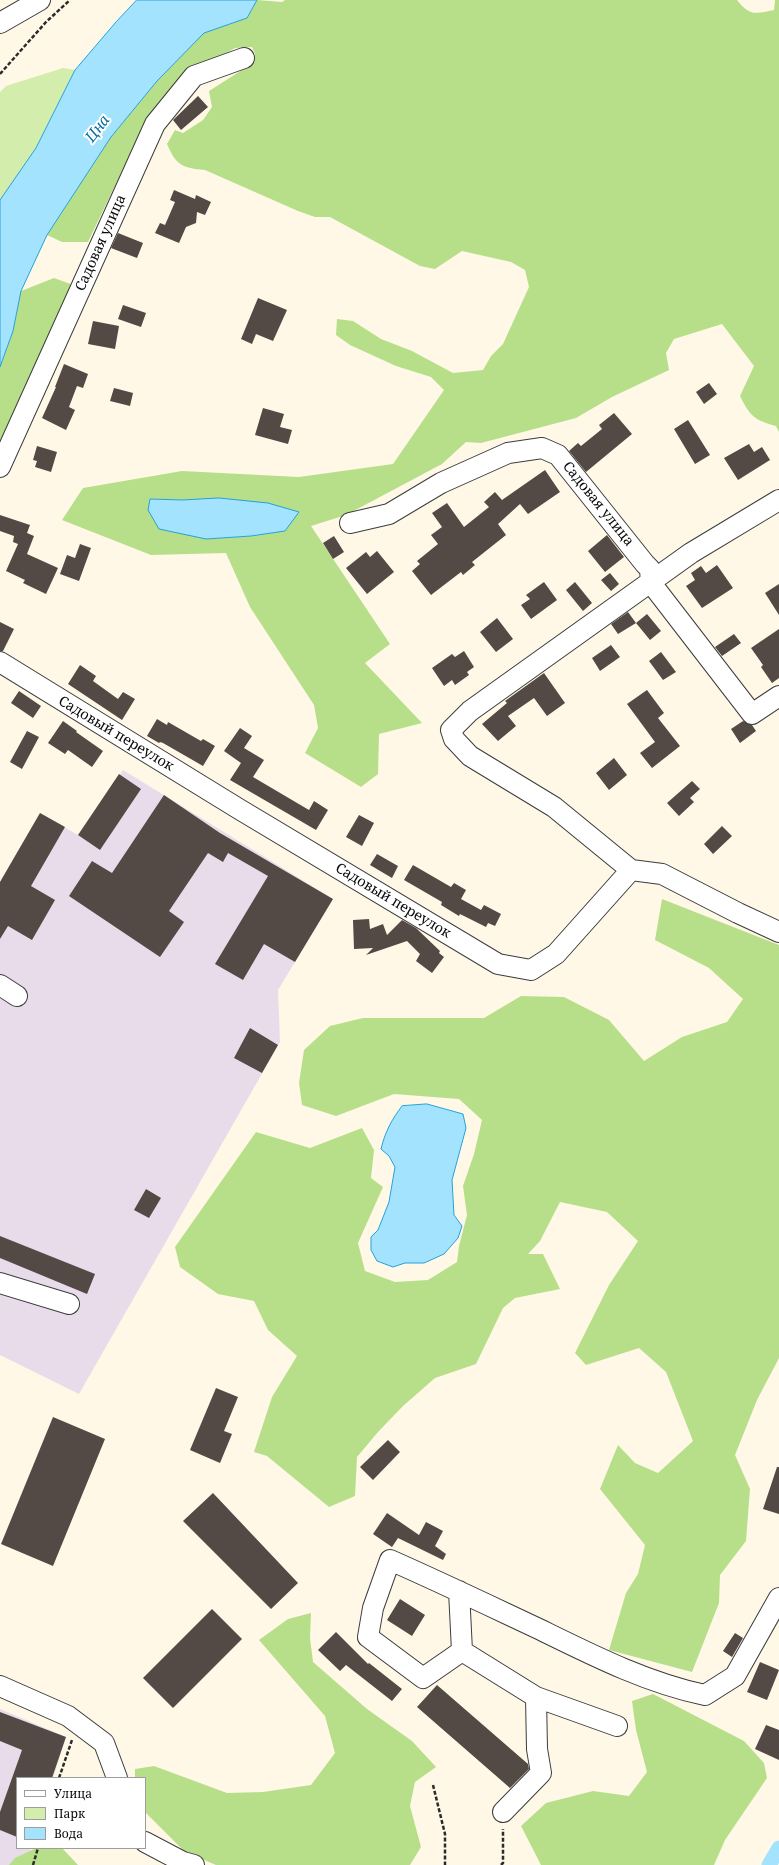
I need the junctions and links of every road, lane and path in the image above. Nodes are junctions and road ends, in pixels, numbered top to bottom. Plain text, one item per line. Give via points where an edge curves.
1 (40, 0) edge
2 (70, 0) edge
3 (0, 23) edge
4 (244, 58) dead end
5 (0, 74) edge
6 (0, 467) edge
7 (779, 500) edge
8 (350, 523) dead end
9 (651, 583) junction
10 (0, 662) edge
11 (779, 696) edge
12 (631, 870) junction
13 (779, 932) edge
14 (0, 985) edge
15 (17, 996) dead end
16 (0, 1283) edge
17 (69, 1304) dead end
18 (459, 1591) junction
19 (779, 1598) edge
20 (462, 1651) junction
21 (0, 1686) edge
22 (536, 1697) junction
23 (68, 1716) junction
24 (617, 1726) dead end
25 (59, 1777) edge
26 (117, 1777) edge
27 (433, 1785) dead end
28 (503, 1812) joint
29 (146, 1843) edge
30 (38, 1849) edge
31 (33, 1865) edge
32 (194, 1865) edge
33 (445, 1865) edge
34 (501, 1865) edge

1 - 3 street
2 - 5 path via 46,22
4 - 6 street, Садовая улица via 194,76 155,124
7 - 9 street via 691,553
8 - 9 street, Садовая улица via 389,514 441,483 508,453 542,448 558,455 650,569
9 - 11 street, Садовая улица via 752,714
9 - 12 street via 470,711 451,730 454,739 470,756 554,807
10 - 12 street, Садовый переулок via 498,964 531,970 556,954
12 - 13 street via 662,874
14 - 15 street
16 - 17 street
18 - 19 street via 600,1659 681,1690 705,1695 735,1676
18 - 20 street
18 - 20 street via 390,1560 373,1608 368,1637 423,1678
20 - 22 street
21 - 23 street
22 - 24 street
22 - 28 street via 537,1749 541,1773
23 - 25 path via 72,1739
23 - 26 street via 104,1743
27 - 33 path via 445,1834
28 - 34 path
29 - 32 street
30 - 31 path

